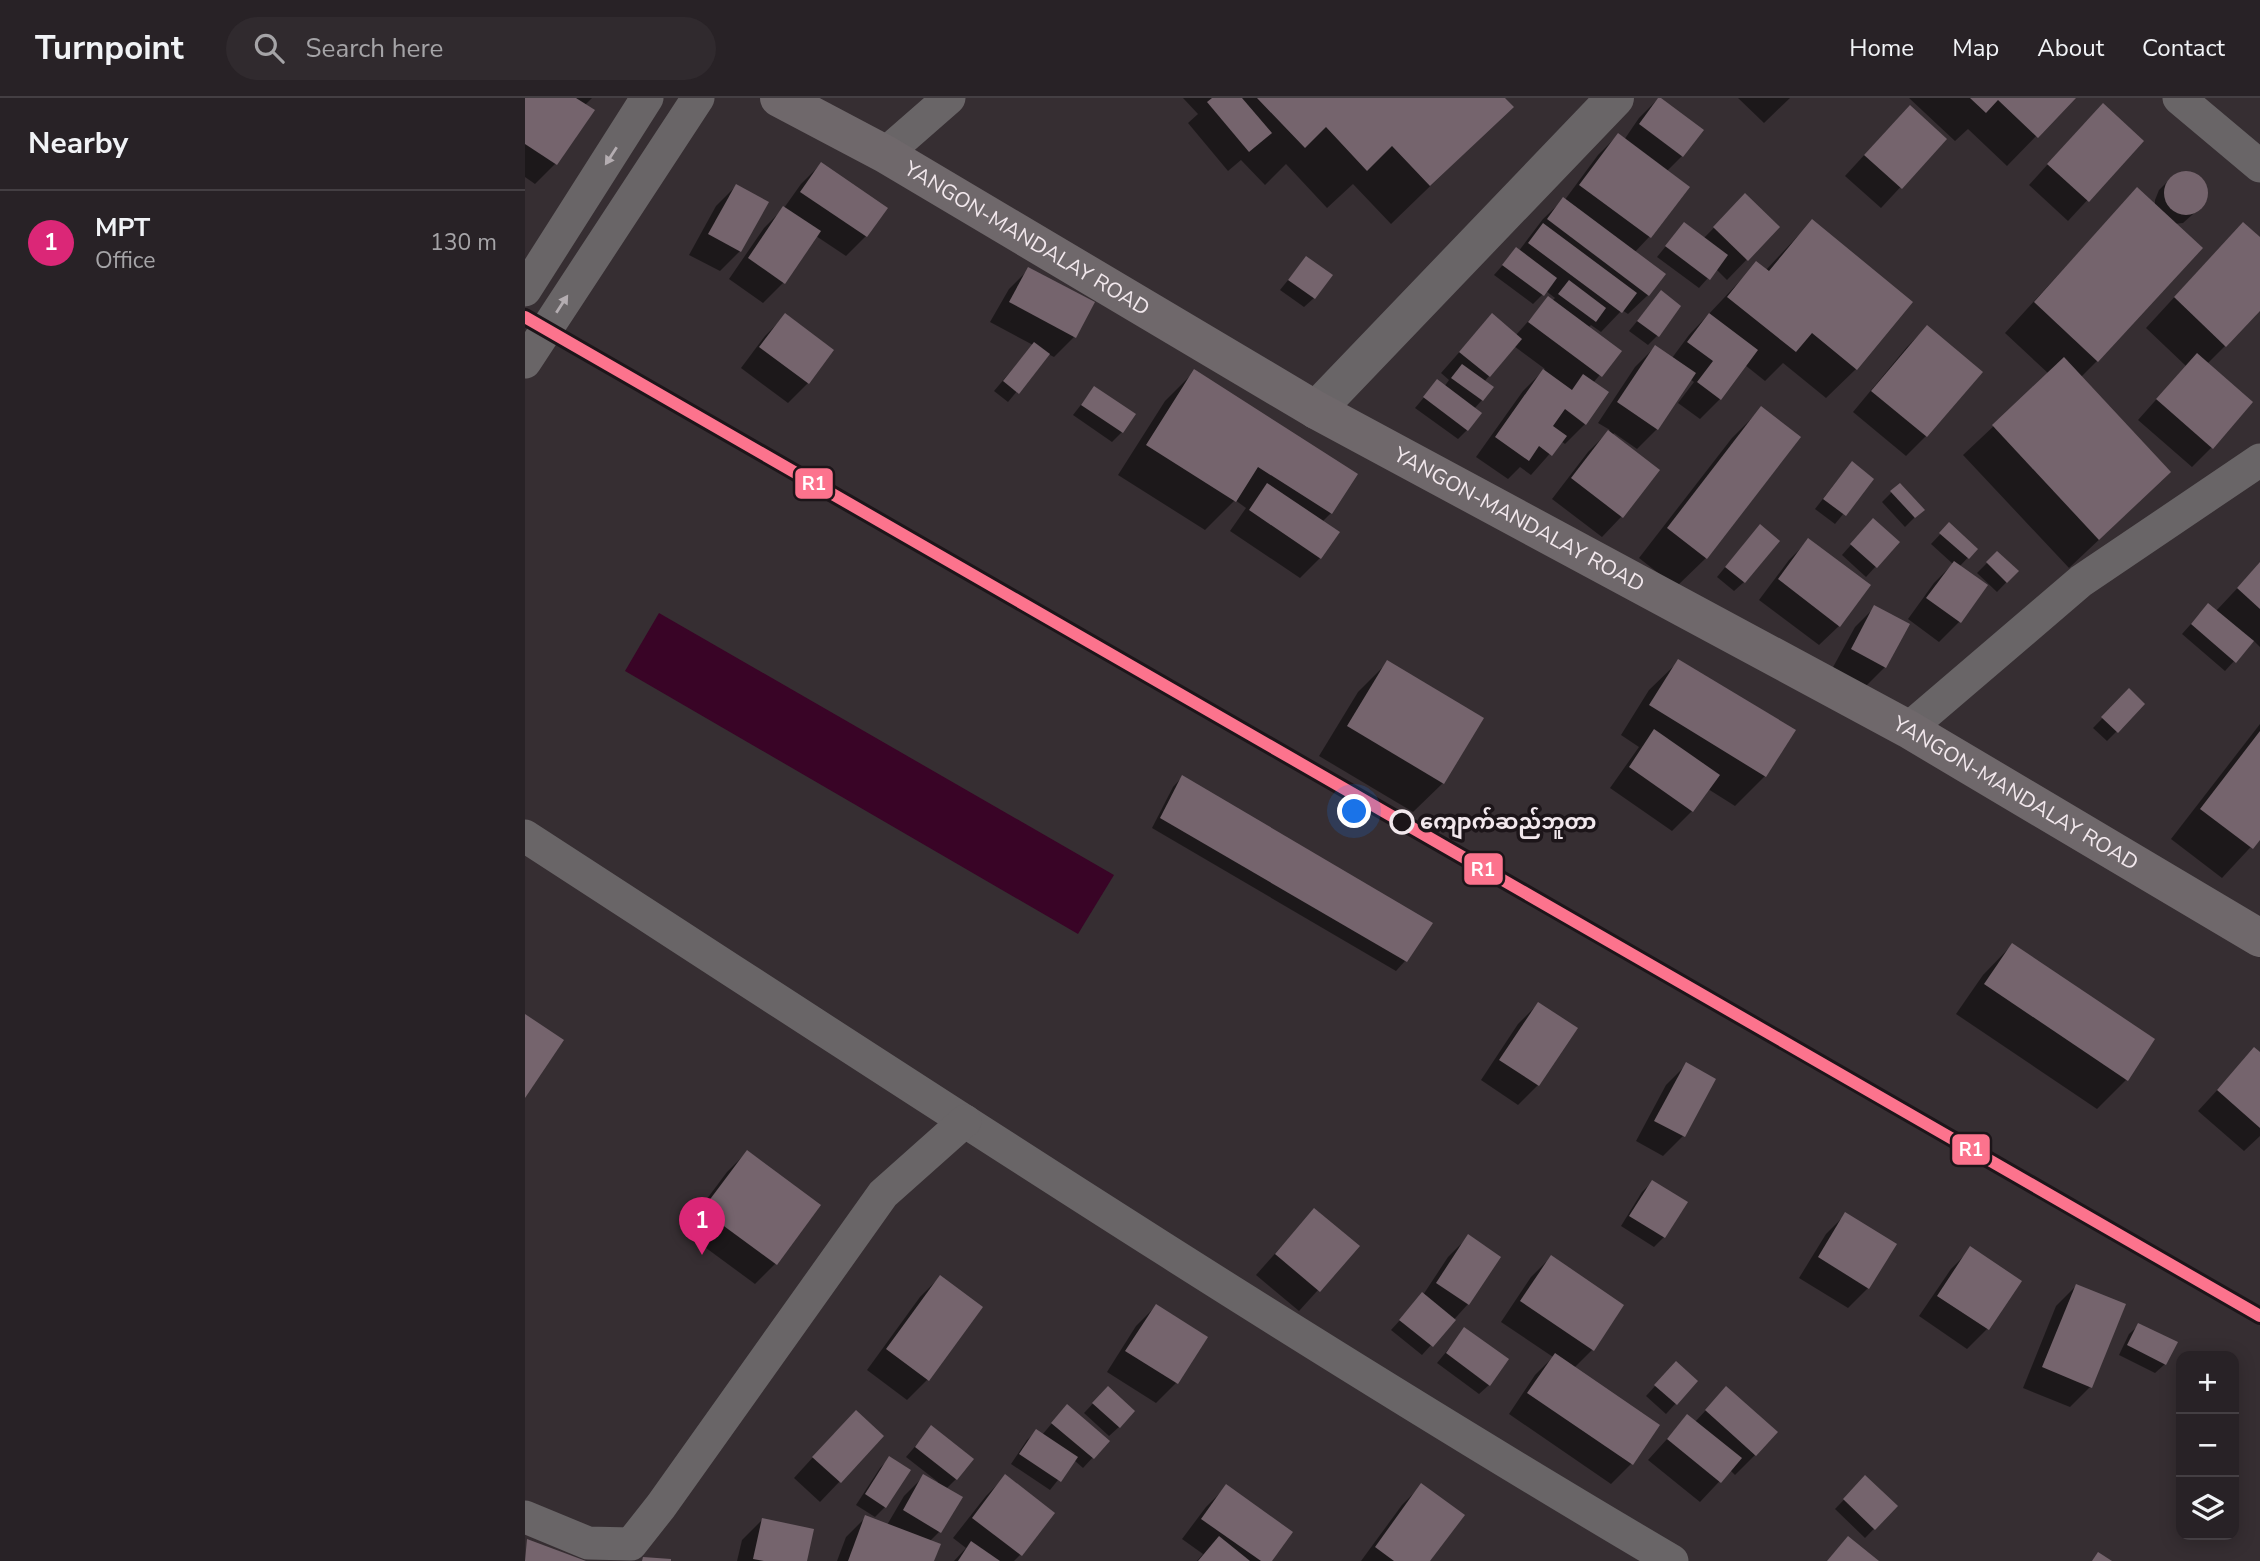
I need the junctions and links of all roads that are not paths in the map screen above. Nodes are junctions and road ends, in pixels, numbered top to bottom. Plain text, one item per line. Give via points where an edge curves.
1 (647, 98) edge
2 (698, 98) edge
3 (779, 98) edge
4 (949, 98) edge
5 (1615, 98) edge
6 (2179, 98) edge
7 (885, 154) junction
8 (2260, 166) edge
9 (525, 290) edge
10 (525, 362) edge
11 (1316, 410) junction
12 (2260, 460) edge
13 (1908, 729) junction
14 (525, 836) edge
15 (2260, 938) edge
16 (965, 1121) junction
17 (525, 1517) edge
18 (1672, 1561) edge

1 -> 9 street
10 -> 2 street
3 - 7 highway, YANGON-MANDALAY ROAD
4 - 7 street
5 - 11 street
6 - 8 street
7 - 11 highway, YANGON-MANDALAY ROAD
11 - 13 highway, YANGON-MANDALAY ROAD
12 - 13 street via 2081,580
13 - 15 highway, YANGON-MANDALAY ROAD
14 - 16 street
16 - 17 street via 883,1194 631,1544 588,1543
16 - 18 street via 1498,1458

